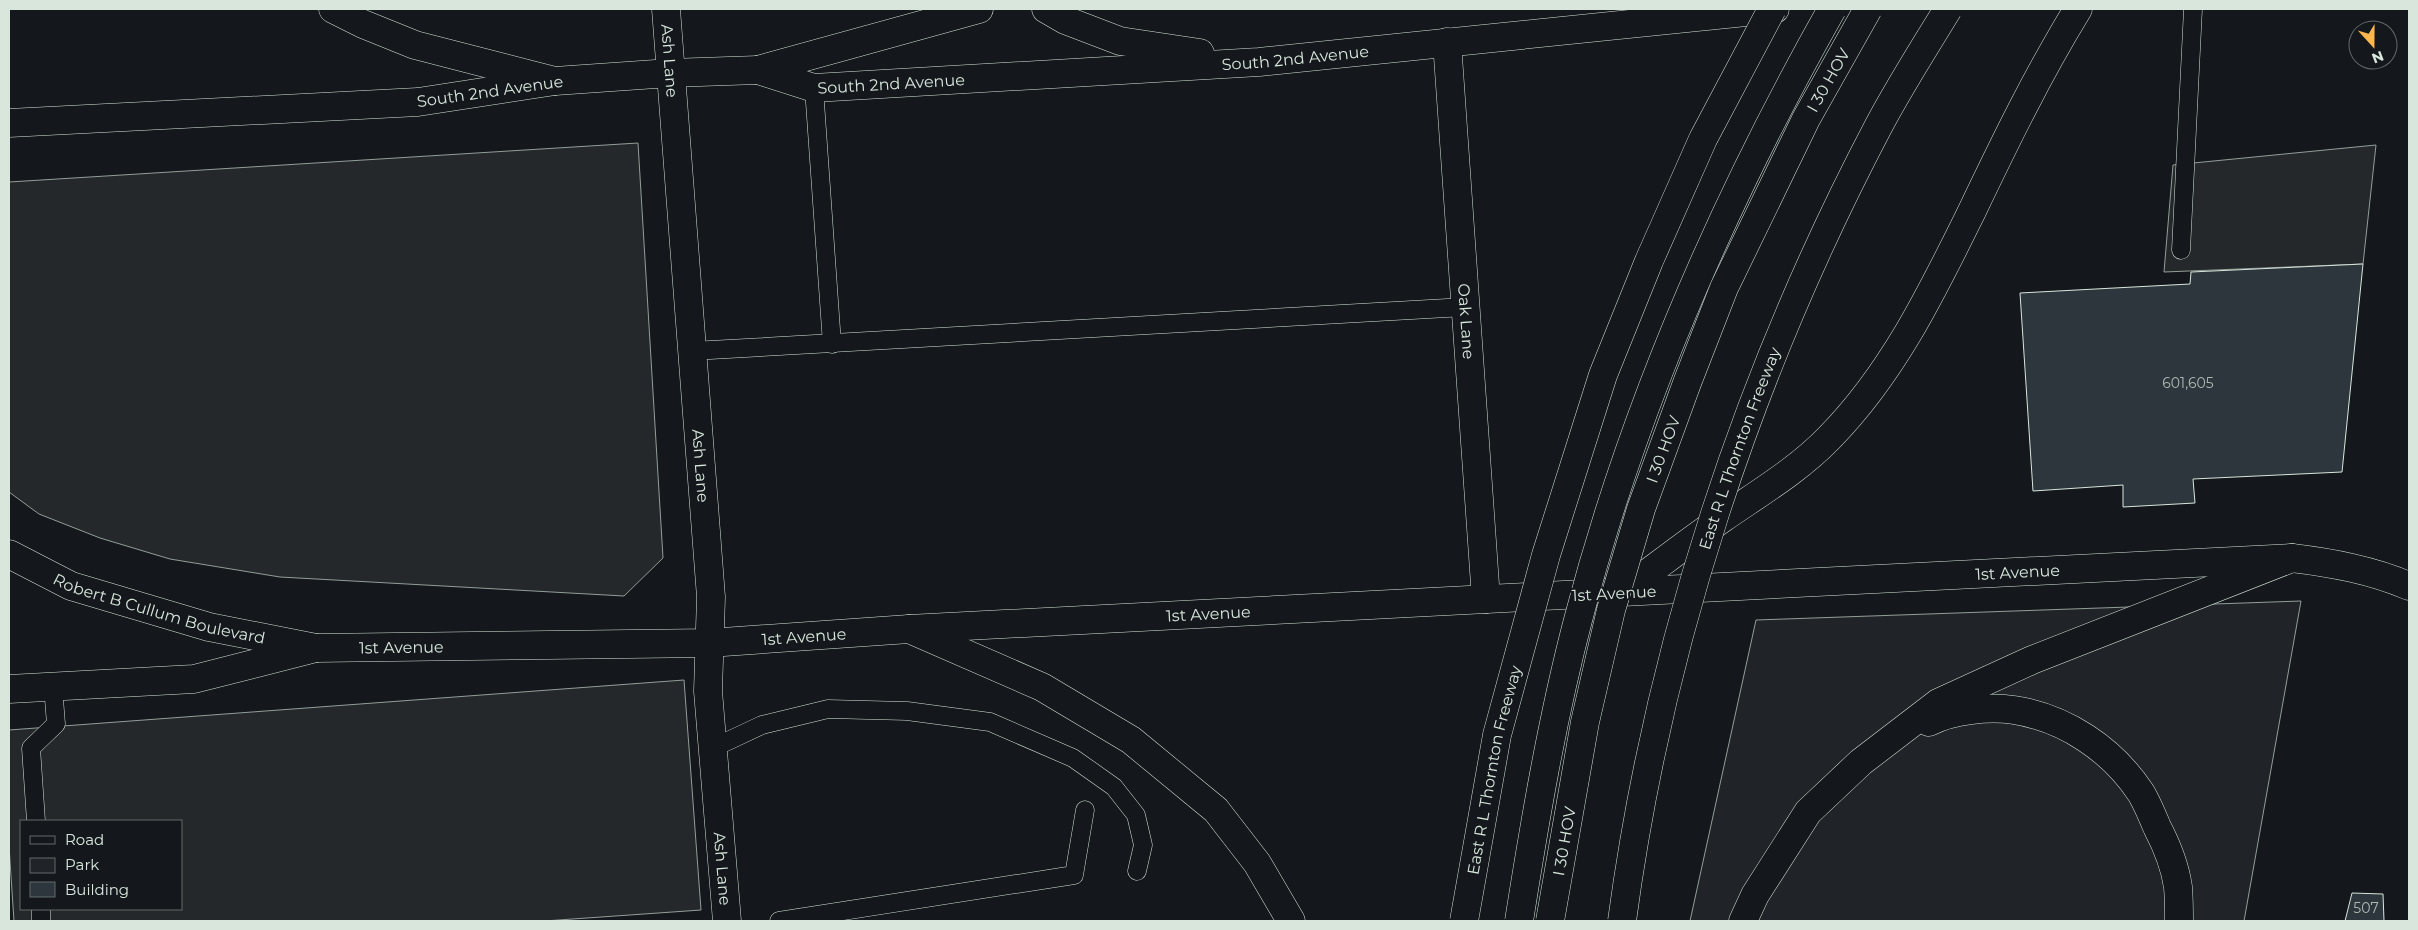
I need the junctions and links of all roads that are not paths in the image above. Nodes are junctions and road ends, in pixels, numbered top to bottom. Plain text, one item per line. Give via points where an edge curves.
1 (333, 9) edge
2 (666, 9) edge
3 (979, 9) edge
4 (1046, 9) edge
5 (1774, 9) edge
6 (1832, 9) edge
7 (1868, 9) edge
8 (1948, 9) edge
9 (2078, 9) edge
10 (2193, 9) edge
11 (1447, 42) junction
12 (1258, 62) junction
13 (758, 70) junction
14 (670, 73) junction
15 (555, 81) junction
16 (814, 88) junction
17 (9, 123) edge
18 (2181, 250) dead end
19 (1465, 307) junction
20 (832, 344) junction
21 (692, 352) junction
22 (9, 554) edge
23 (2292, 558) junction
24 (2409, 586) edge
25 (1622, 592) junction
26 (1486, 599) junction
27 (909, 629) junction
28 (709, 643) junction
29 (316, 648) junction
30 (53, 686) junction
31 (9, 689) edge
32 (714, 748) junction
33 (1861, 762) junction
34 (1085, 810) dead end
35 (36, 820) edge
36 (1137, 871) dead end
37 (727, 921) edge
38 (779, 921) edge
39 (1292, 921) edge
40 (1464, 921) edge
41 (1519, 921) edge
42 (1550, 921) edge
43 (1622, 921) edge
44 (1743, 921) edge
45 (2179, 921) edge

1 - 15 main road via 415,45
2 - 14 main road, Ash Lane
3 - 13 main road
4 - 12 main road via 1065,20 1120,41
5 - 11 main road, South 2nd Avenue
5 - 40 main road, East R L Thornton Freeway, bridge via 1703,139 1603,375 1546,554 1497,735
6 - 41 main road, I 30 HOV, bridge via 1780,100 1720,224 1644,408 1606,520 1578,620 1543,780
7 - 42 main road, I 30 HOV, bridge via 1806,119 1724,288 1641,508 1611,610 1584,722
8 - 43 main road, East R L Thornton Freeway, bridge via 1878,126 1766,368 1703,550 1656,722
9 - 25 main road via 2042,67 1934,288 1901,348 1866,396 1829,439 1790,472
10 - 18 lane
11 - 12 main road, South 2nd Avenue
11 - 19 main road, Oak Lane
12 - 16 main road, South 2nd Avenue
13 - 14 main road, South 2nd Avenue
13 - 16 main road, South 2nd Avenue
14 - 15 main road, South 2nd Avenue
14 - 21 main road, Ash Lane
15 - 17 main road, South 2nd Avenue via 418,102
16 - 20 lane
19 - 20 lane
19 - 26 main road, Oak Lane
20 - 21 lane
21 - 28 main road, Ash Lane via 711,597
22 - 29 main road, Robert B Cullum Boulevard via 71,586 209,627
23 - 24 main road, 1st Avenue via 2337,563 2380,574
23 - 25 main road, 1st Avenue
23 - 33 main road via 2032,660 1938,703
25 - 26 main road, 1st Avenue
26 - 27 main road, 1st Avenue
27 - 28 main road, 1st Avenue
27 - 39 main road via 1042,687 1131,740 1216,810 1257,863
28 - 29 main road, 1st Avenue
28 - 32 main road, Ash Lane via 708,691
29 - 30 main road, 1st Avenue via 194,679
30 - 31 main road, 1st Avenue
30 - 35 lane via 56,724 31,748
32 - 36 lane via 762,725 828,709 907,711 990,722 1073,758 1114,787 1136,815 1142,845
32 - 37 main road, Ash Lane
33 - 44 main road via 1808,812 1755,895
33 - 45 main road via 1933,720 1982,707 2028,712 2057,722 2098,746 2141,793 2172,862 2178,887
34 - 38 lane via 1074,876

